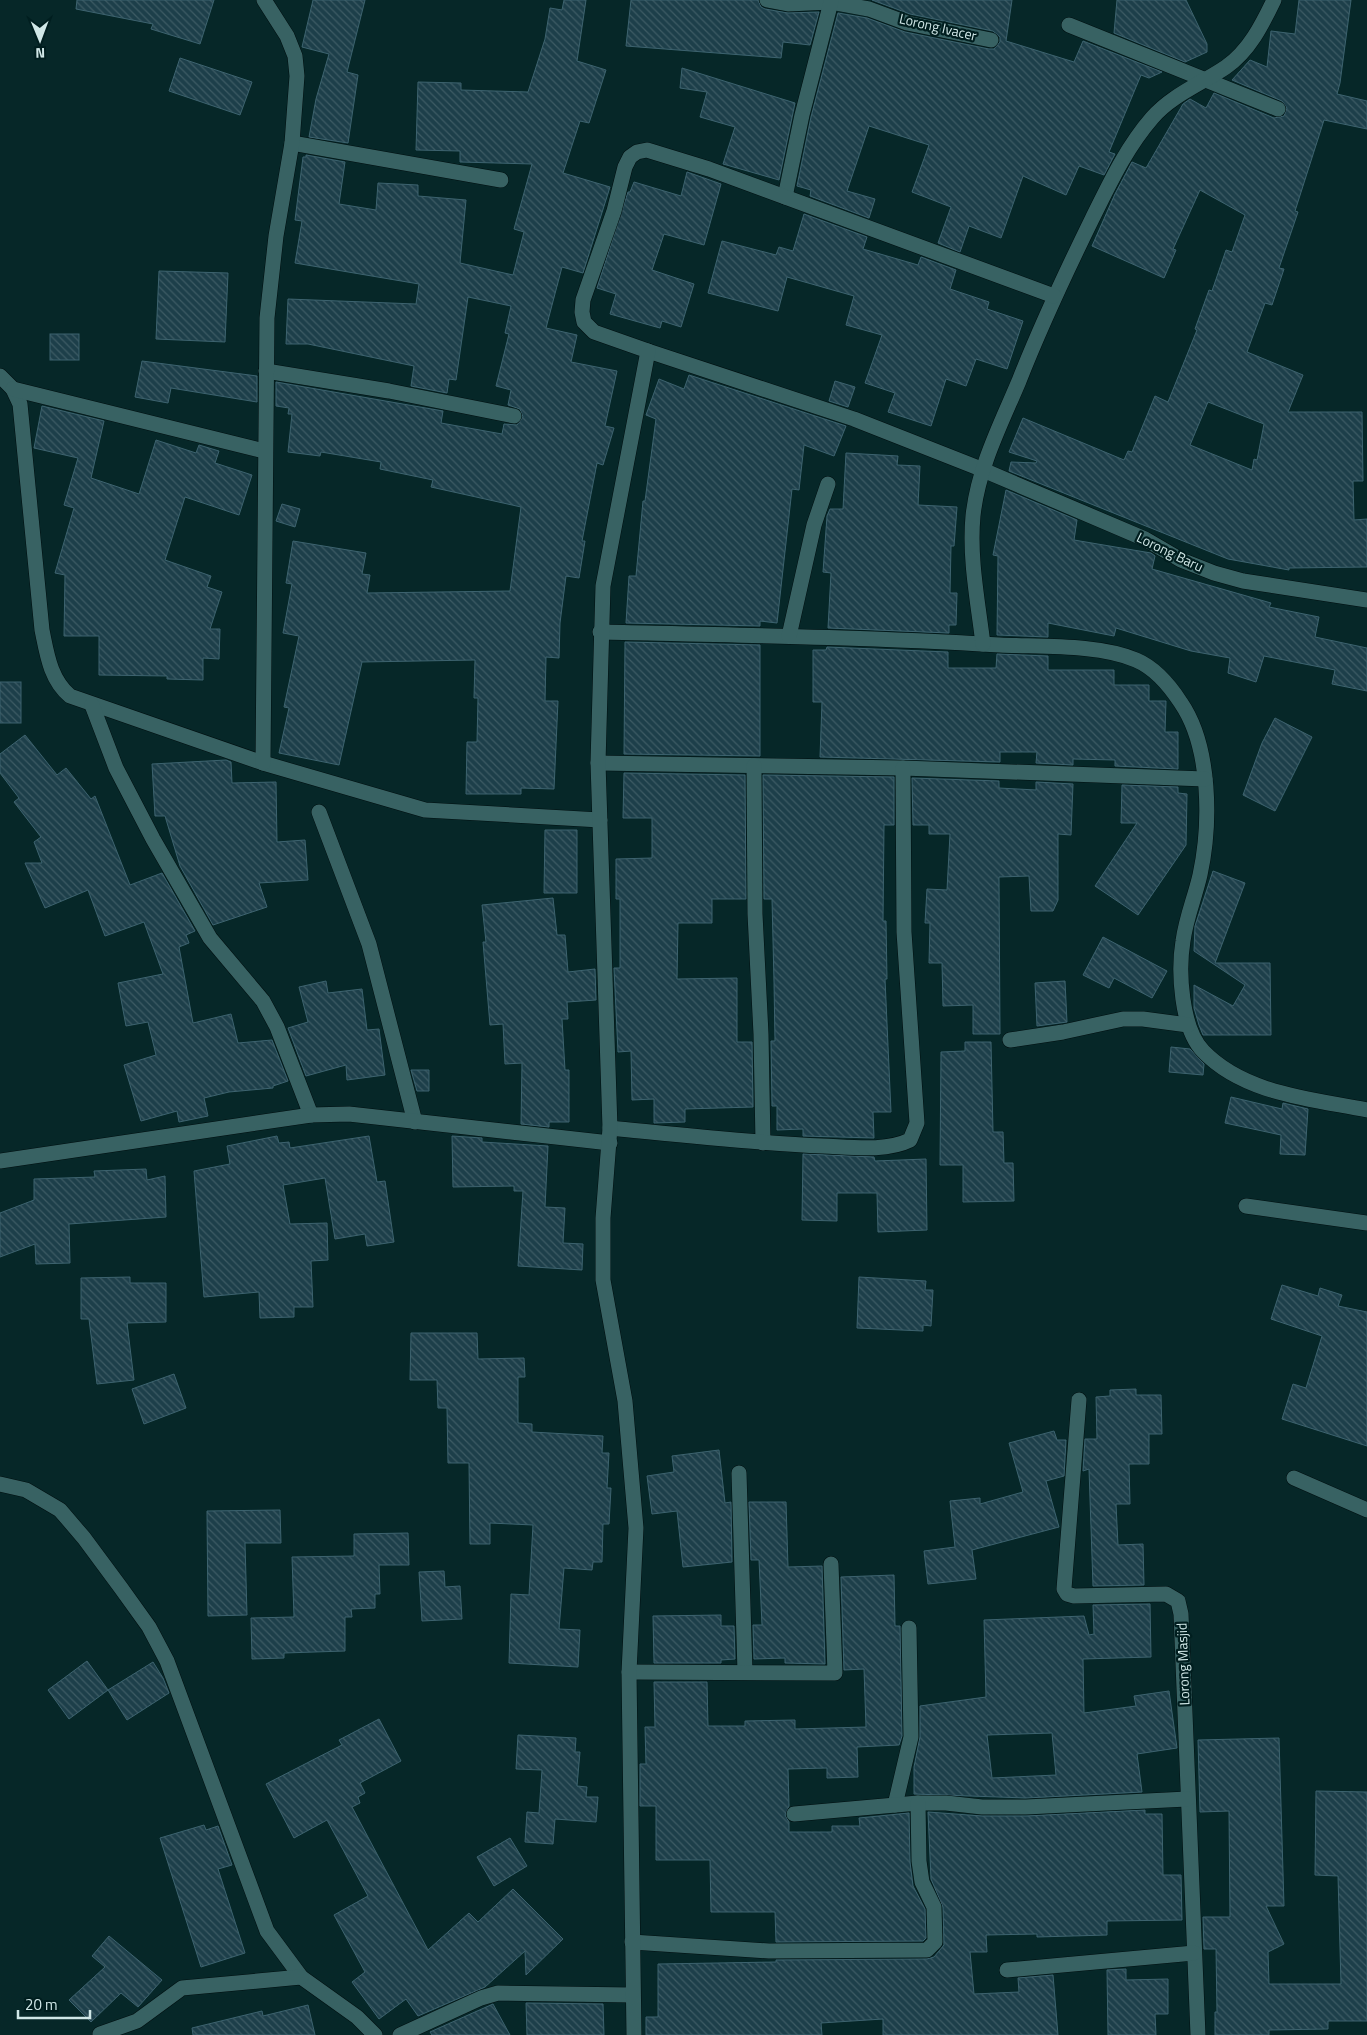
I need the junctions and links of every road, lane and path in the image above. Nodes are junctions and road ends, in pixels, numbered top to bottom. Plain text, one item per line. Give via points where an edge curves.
1 (264, 0) edge
2 (766, 0) edge
3 (1274, 0) edge
4 (831, 2) junction
5 (1070, 25) dead end
6 (991, 40) dead end
7 (1204, 79) junction
8 (1278, 109) dead end
9 (292, 143) junction
10 (501, 180) dead end
11 (785, 197) junction
12 (1054, 296) junction
13 (648, 351) junction
14 (266, 371) junction
15 (0, 376) edge
16 (13, 389) junction
17 (514, 416) dead end
18 (264, 452) junction
19 (982, 470) junction
20 (828, 484) dead end
21 (1367, 600) edge
22 (600, 632) junction
23 (788, 636) junction
24 (982, 644) junction
25 (92, 705) junction
26 (263, 763) junction
27 (598, 763) junction
28 (754, 766) junction
29 (903, 768) junction
30 (1205, 779) junction
31 (319, 812) dead end
32 (600, 820) junction
33 (1188, 1025) junction
34 (1010, 1040) dead end
35 (1367, 1110) edge
36 (311, 1115) junction
37 (415, 1122) junction
38 (610, 1136) junction
39 (763, 1143) junction
40 (0, 1161) edge
41 (1246, 1206) dead end
42 (1367, 1223) edge
43 (1079, 1400) dead end
44 (739, 1473) dead end
45 (1294, 1478) dead end
46 (0, 1484) edge
47 (1367, 1510) edge
48 (831, 1564) dead end
49 (909, 1628) dead end
50 (629, 1672) junction
51 (745, 1672) junction
52 (1187, 1799) junction
53 (918, 1803) junction
54 (895, 1805) junction
55 (794, 1814) dead end
56 (632, 1942) junction
57 (1194, 1953) junction
58 (1007, 1970) dead end
59 (301, 1977) junction
60 (632, 1995) junction
61 (100, 2034) edge
62 (375, 2035) edge
63 (400, 2035) edge
64 (634, 2035) edge
65 (1198, 2035) edge

1 - 9 street via 287,36 295,56 296,100
2 - 4 street, Lorong Ivacer via 788,4
3 - 7 street via 1262,26 1240,54 1226,67
4 - 6 street, Lorong Ivacer via 869,9 907,23
4 - 11 street
5 - 7 street
7 - 8 street
7 - 12 street via 1171,100 1153,117 1122,159
9 - 10 street
9 - 14 street via 276,236 267,318
11 - 12 street
11 - 13 street, Lorong Baru via 658,152 646,150 630,156 583,300 582,312 584,322 594,332
12 - 19 street
13 - 19 street, Lorong Baru via 854,419
13 - 22 street via 603,586
14 - 17 street
14 - 18 street
15 - 16 street
16 - 18 street
16 - 25 street via 20,404 23,425 42,630 48,657 62,688 70,696
18 - 26 street
19 - 21 street, Lorong Baru via 1145,539 1181,560 1214,573 1243,581
19 - 24 street via 973,516 973,561
20 - 23 street via 814,525
22 - 23 street
22 - 27 street
23 - 24 street
24 - 30 street via 1105,651 1137,660 1155,672 1188,713
25 - 26 street
25 - 36 street via 116,768 210,938 263,1001
26 - 32 street via 425,810
27 - 28 street
27 - 32 street
28 - 29 street
28 - 39 street via 755,914
29 - 30 street
29 - 39 street via 904,932 917,1123 914,1135 901,1145 884,1146
30 - 33 street via 1205,830 1200,875 1182,942
31 - 37 street via 369,944
32 - 38 street
33 - 34 street via 1123,1019
33 - 35 street via 1202,1050 1240,1077 1281,1093
36 - 37 street via 349,1114
36 - 40 street
37 - 38 street
38 - 39 street
38 - 50 street via 603,1218 603,1280 624,1401 636,1528
41 - 42 street
43 - 52 street, Lorong Masjid via 1064,1589 1074,1596 1166,1594 1178,1601
44 - 51 street
45 - 47 street
46 - 59 street via 26,1490 60,1510 149,1627 166,1661 267,1932
48 - 51 street via 835,1672
49 - 54 street via 911,1737
50 - 51 street
50 - 56 street
52 - 53 street via 982,1808
52 - 57 street, Lorong Masjid
53 - 54 street
53 - 56 street via 918,1861 922,1882 934,1907 935,1942 927,1950 769,1951
54 - 55 street
56 - 60 street
57 - 58 street
57 - 65 street, Lorong Masjid
59 - 61 street via 182,1988 137,2021
59 - 62 street via 357,2017
60 - 63 street via 498,1992
60 - 64 street

